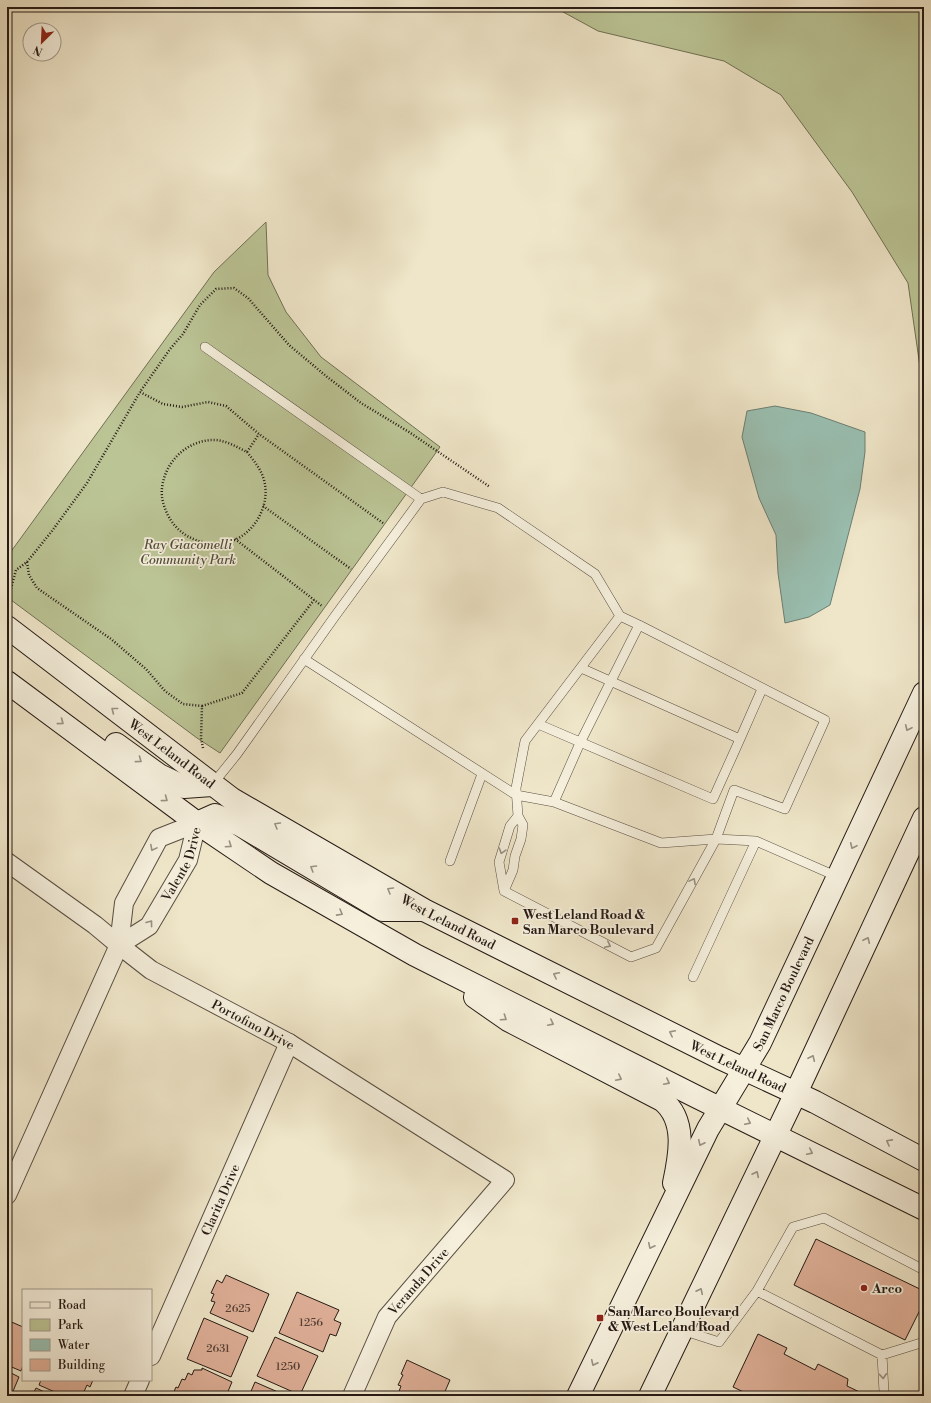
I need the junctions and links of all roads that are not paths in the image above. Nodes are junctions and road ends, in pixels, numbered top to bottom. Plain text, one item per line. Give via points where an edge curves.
1 (205, 347) dead end
2 (421, 499) junction
3 (620, 616) junction
4 (638, 625) junction
5 (7, 627) edge
6 (304, 659) junction
7 (581, 668) junction
8 (610, 681) junction
9 (9, 683) edge
10 (762, 689) junction
11 (924, 693) edge
12 (538, 724) junction
13 (740, 739) junction
14 (580, 743) junction
15 (482, 774) junction
16 (720, 783) junction
17 (212, 785) junction
18 (734, 790) junction
19 (516, 794) junction
20 (554, 802) junction
21 (518, 816) junction
22 (924, 818) edge
23 (197, 823) junction
24 (716, 839) junction
25 (756, 841) junction
26 (450, 861) dead end
27 (7, 862) edge
28 (838, 877) junction
29 (504, 891) junction
30 (424, 910) junction
31 (119, 945) junction
32 (415, 955) junction
33 (693, 977) dead end
34 (289, 1043) junction
35 (744, 1069) junction
36 (796, 1093) junction
37 (720, 1108) junction
38 (775, 1135) junction
39 (924, 1160) edge
40 (505, 1180) joint
41 (7, 1195) edge
42 (924, 1208) edge
43 (668, 1211) junction
44 (924, 1270) edge
45 (756, 1291) junction
46 (682, 1330) junction
47 (924, 1342) edge
48 (152, 1354) edge
49 (882, 1355) junction
50 (140, 1381) edge
51 (924, 1395) edge
52 (133, 1396) edge
53 (352, 1396) edge
54 (578, 1396) edge
55 (650, 1396) edge
56 (887, 1396) edge
57 (921, 1396) edge

1 - 2 lane
2 - 3 lane via 443,492 498,508 595,574
2 - 6 lane
3 - 4 lane
3 - 7 lane
4 - 8 lane
4 - 10 lane
17 -> 5 main road, West Leland Road
6 - 15 lane
6 - 17 lane
7 - 8 lane
7 - 12 lane
8 - 13 lane
8 - 14 lane
9 -> 17 main road via 55,699 159,775 184,787
9 -> 23 main road
10 - 13 lane
10 - 18 lane via 825,720 786,809
11 -> 28 main road, San Marco Boulevard
12 - 14 lane
12 - 19 lane via 525,741
13 - 16 lane
14 - 16 lane via 713,799
14 - 20 lane
15 - 19 lane
15 - 26 lane
16 - 18 lane
30 -> 17 main road, West Leland Road
18 - 24 lane
19 - 20 lane
19 - 21 lane
20 - 24 lane via 661,843
21 - 29 lane via 523,825 521,839 513,870
21 -> 29 lane via 510,826 499,862
36 -> 22 main road
30 -> 23 main road via 383,910 240,825 215,815
31 -> 23 street, Valente Drive via 149,926 188,860
23 -> 31 street, Valente Drive via 158,838 124,903
23 -> 32 main road via 271,873
24 - 25 lane
29 -> 24 lane via 631,957 656,948
25 - 28 lane
25 - 33 lane
27 - 31 street, Portofino Drive
28 - 35 main road, San Marco Boulevard via 760,1042
35 -> 30 main road, West Leland Road
31 - 34 street, Portofino Drive via 151,970
31 - 41 street, Valente Drive
32 -> 37 main road
32 -> 43 main road via 508,1020 669,1105 680,1128 680,1143 678,1166
34 - 40 street, Portofino Drive
34 - 48 street, Clarita Drive
35 - 36 main road, West Leland Road
35 - 37 main road, San Marco Boulevard
36 - 38 main road
39 -> 36 main road, West Leland Road
37 -> 38 main road
37 -> 43 main road, San Marco Boulevard
38 -> 42 main road
46 -> 38 main road
40 - 53 street, Veranda Drive via 386,1317
43 -> 54 main road, San Marco Boulevard
44 - 45 lane via 824,1218 793,1227
45 - 46 lane via 719,1342
45 - 49 lane
46 - 55 main road
47 - 49 lane
49 -> 56 lane via 884,1392
50 - 52 street
51 - 57 lane

